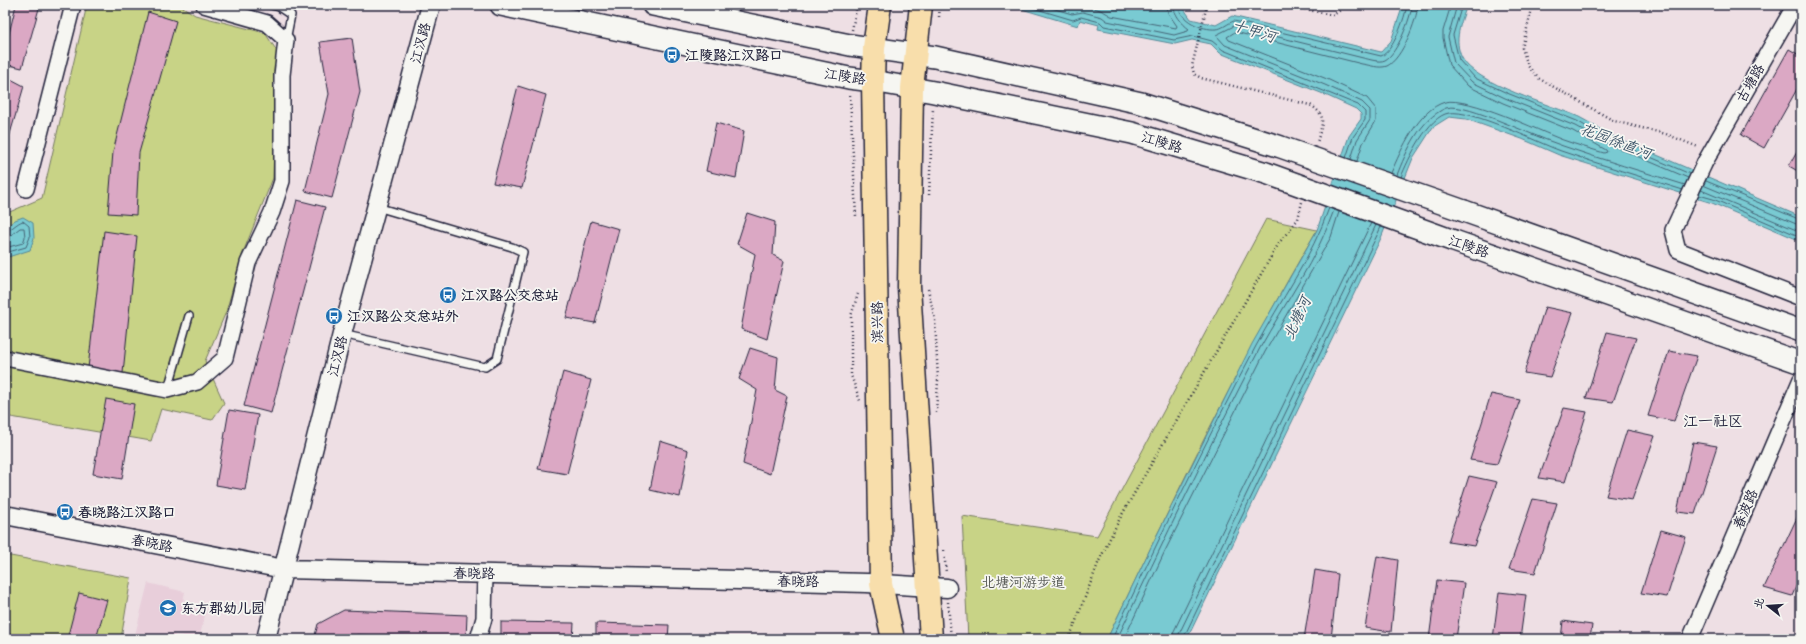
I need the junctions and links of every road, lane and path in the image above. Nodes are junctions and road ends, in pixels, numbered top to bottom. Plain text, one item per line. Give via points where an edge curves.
1 (74, 5) edge
2 (204, 5) edge
3 (271, 5) edge
4 (431, 5) edge
5 (501, 5) edge
6 (654, 5) edge
7 (880, 5) edge
8 (921, 5) edge
9 (940, 5) edge
10 (1208, 5) edge
11 (1285, 5) edge
12 (1343, 5) edge
13 (1533, 5) edge
14 (1795, 5) edge
15 (938, 24) dead end
16 (286, 40) junction
17 (874, 48) junction
18 (916, 55) junction
19 (873, 80) junction
20 (912, 88) junction
21 (934, 92) junction
22 (1315, 150) dead end
23 (1707, 157) junction
24 (26, 189) dead end
25 (1304, 196) dead end
26 (929, 202) dead end
27 (376, 207) junction
28 (927, 287) dead end
29 (1801, 298) edge
30 (190, 316) dead end
31 (1801, 331) edge
32 (342, 334) junction
33 (5, 358) edge
34 (1801, 363) edge
35 (1801, 379) edge
36 (167, 390) junction
37 (935, 417) dead end
38 (5, 515) edge
39 (944, 549) dead end
40 (284, 568) junction
41 (485, 574) junction
42 (881, 584) junction
43 (938, 587) junction
44 (266, 639) edge
45 (478, 639) edge
46 (892, 639) edge
47 (931, 639) edge
48 (951, 639) edge
49 (1069, 639) edge
50 (1690, 639) edge

1 - 24 street
2 - 16 street via 266,23
3 - 16 lane via 291,15
4 - 27 street, 江汉路
5 - 19 main road, 江陵路 via 849,78
6 - 17 main road
7 - 17 main road, 滨兴路
8 - 18 main road
9 - 15 path, bridge
10 - 22 path via 1192,66 1194,74 1201,78 1310,105 1319,110 1323,119
11 - 12 path via 1333,15 1341,10
13 - 23 path via 1522,48 1528,66 1538,78 1614,121 1666,134
14 - 23 street, 古塘路
16 - 36 street via 282,75 282,181 272,212 248,263 225,358 197,382
17 - 18 main road
17 - 19 main road, 滨兴路
18 - 20 main road
18 - 31 main road, bridge via 1141,104 1278,146
19 - 20 main road, 江陵路
19 - 42 main road, 滨兴路
20 - 21 main road, 江陵路
20 - 43 main road via 909,287
21 - 26 path
21 - 34 main road, 江陵路, bridge via 1132,133 1266,173
23 - 29 street, 古塘路, bridge via 1673,230 1678,250
25 - 49 path via 1298,219 1279,243 1120,518 1099,561
27 - 32 street, 江汉路
27 - 32 lane via 512,246 523,252 497,359 485,367
28 - 37 path via 935,319 938,381
30 - 36 lane
32 - 40 street, 江汉路
33 - 36 street
35 - 50 street, 春波路
38 - 40 street, 春晓路
39 - 43 path
40 - 41 street, 春晓路
40 - 44 street, 江汉路
41 - 42 street, 春晓路
41 - 45 street via 484,618
42 - 43 street, 春晓路
42 - 46 main road, 滨兴路
43 - 47 main road
43 - 48 path

